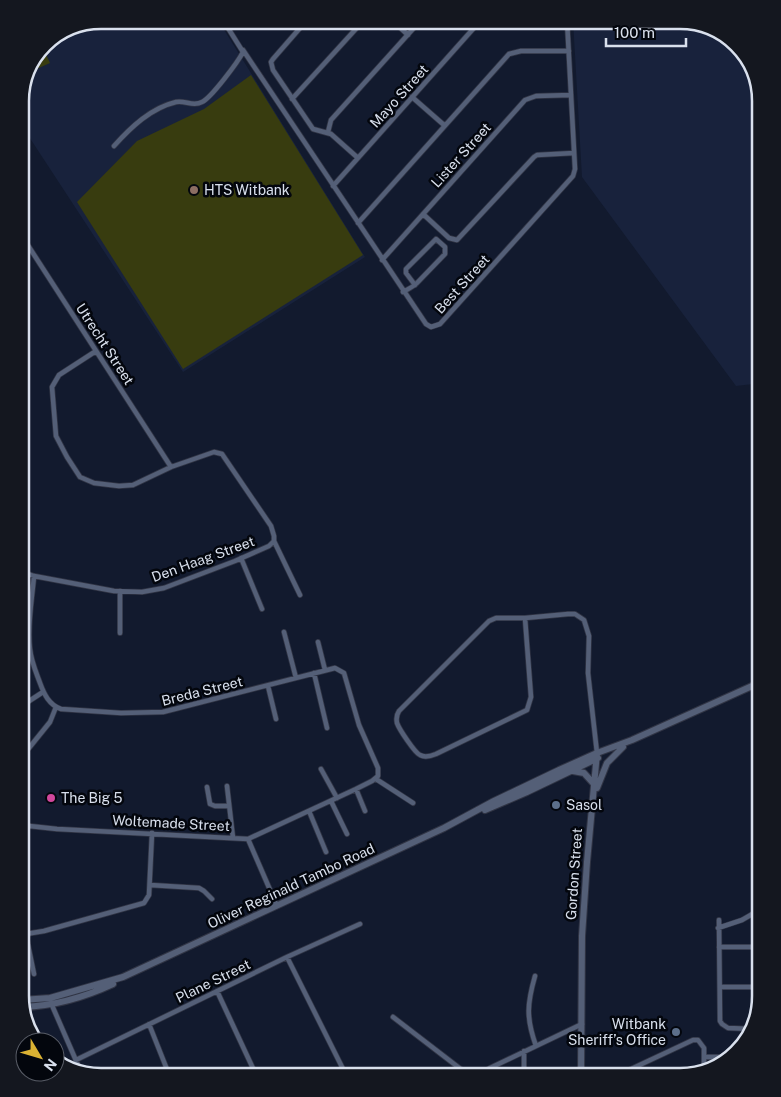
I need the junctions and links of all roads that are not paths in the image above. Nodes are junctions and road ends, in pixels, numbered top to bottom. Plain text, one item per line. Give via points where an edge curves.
1 (229, 29) edge
2 (299, 29) edge
3 (356, 29) edge
4 (402, 29) edge
5 (413, 29) edge
6 (473, 29) edge
7 (568, 29) edge
8 (408, 35) junction
9 (243, 50) junction
10 (569, 51) junction
11 (571, 95) junction
12 (412, 98) junction
13 (292, 99) junction
14 (444, 125) junction
15 (328, 132) junction
16 (114, 146) dead end
17 (574, 153) junction
18 (358, 158) junction
19 (333, 186) junction
20 (423, 214) junction
21 (358, 223) junction
22 (29, 247) edge
23 (382, 260) junction
24 (415, 285) junction
25 (403, 292) junction
26 (96, 351) junction
27 (171, 467) junction
28 (274, 541) junction
29 (241, 558) junction
30 (29, 574) edge
31 (34, 576) junction
32 (120, 591) junction
33 (300, 595) dead end
34 (262, 609) dead end
35 (525, 618) junction
36 (284, 632) dead end
37 (120, 633) dead end
38 (318, 642) dead end
39 (325, 670) junction
40 (314, 673) junction
41 (296, 678) junction
42 (268, 686) junction
43 (752, 686) edge
44 (43, 692) junction
45 (29, 701) edge
46 (56, 707) junction
47 (276, 719) dead end
48 (327, 728) dead end
49 (632, 740) junction
50 (29, 747) edge
51 (597, 756) junction
52 (321, 769) dead end
53 (572, 771) junction
54 (376, 779) junction
55 (594, 784) junction
56 (207, 786) dead end
57 (227, 786) dead end
58 (356, 789) junction
59 (338, 798) junction
60 (593, 799) junction
61 (332, 801) junction
62 (413, 803) dead end
63 (229, 806) junction
64 (309, 811) junction
65 (365, 811) dead end
66 (468, 816) junction
67 (29, 826) edge
68 (152, 833) junction
69 (347, 834) dead end
70 (233, 838) junction
71 (248, 839) junction
72 (326, 852) dead end
73 (150, 885) junction
74 (212, 899) dead end
75 (277, 906) junction
76 (752, 914) edge
77 (719, 920) dead end
78 (360, 924) dead end
79 (718, 928) junction
80 (29, 934) edge
81 (719, 947) junction
82 (752, 947) edge
83 (29, 950) edge
84 (287, 957) junction
85 (34, 974) dead end
86 (535, 976) dead end
87 (720, 987) junction
88 (752, 987) edge
89 (217, 991) junction
90 (29, 1000) edge
91 (51, 1001) junction
92 (29, 1006) edge
93 (393, 1017) dead end
94 (149, 1024) junction
95 (582, 1024) junction
96 (745, 1029) edge
97 (536, 1046) junction
98 (524, 1051) junction
99 (705, 1057) junction
100 (719, 1057) edge
101 (76, 1060) junction
102 (704, 1064) edge
103 (78, 1065) edge
104 (166, 1068) edge
105 (253, 1068) edge
106 (342, 1068) edge
107 (459, 1068) edge
108 (490, 1068) edge
109 (524, 1068) edge
110 (581, 1068) edge
111 (633, 1068) edge

1 - 9 street, Best Street
2 - 13 street via 271,62 272,70
3 - 13 street
4 - 8 street
5 - 8 street
6 - 12 street, Mayo Street
7 - 10 street
8 - 15 street via 331,120
9 - 16 street via 204,102 192,104 183,101 159,108 132,126
9 - 19 street, Best Street
10 - 11 street
10 - 14 street via 509,54
11 - 17 street
11 - 20 street, Lister Street via 525,100
12 - 14 street
12 - 18 street, Mayo Street
13 - 15 street via 313,129
14 - 21 street
15 - 18 street
17 - 20 street via 534,157 457,240 449,238
17 - 25 street, Best Street via 575,169 569,182 440,324 426,324
18 - 19 street, Mayo Street
19 - 21 street, Best Street
20 - 23 street, Lister Street
21 - 23 street, Best Street
22 - 26 street, Utrecht Street
23 - 25 street, Best Street
24 - 24 street via 445,254 445,247 436,239 406,269
24 - 25 street
26 - 27 street, Utrecht Street
26 - 27 street via 59,374 52,387 56,436 74,470 84,480 118,486 133,484
27 - 28 street via 214,452 222,454 271,526
28 - 29 street, Den Haag Street via 270,546
28 - 33 street
29 - 32 street, Den Haag Street via 164,588
29 - 34 street
30 - 31 street, Den Haag Street
31 - 32 street, Den Haag Street
31 - 44 street via 30,650
32 - 37 street
35 - 35 street via 489,621 399,711 397,723 421,756 436,754 524,712 529,706
35 - 51 street, Gordon Street via 575,614 584,620 589,636 588,673
36 - 41 street
38 - 39 street
39 - 40 street, Breda Street
39 - 54 street via 335,668 344,674 359,725 378,768
40 - 41 street, Breda Street
40 - 48 street
41 - 42 street, Breda Street
42 - 46 street, Breda Street via 153,714
42 - 47 street
43 - 49 main road, Oliver Reginald Tambo Road
44 - 45 street
44 - 46 street
46 - 50 street via 50,722
49 - 51 main road, Oliver Reginald Tambo Road
49 - 60 main road via 607,763
51 - 53 main road, Oliver Reginald Tambo Road
51 - 55 main road, Gordon Street
51 - 66 main road, Oliver Reginald Tambo Road via 494,801
52 - 59 street
53 - 55 main road via 582,772
53 - 66 main road, Oliver Reginald Tambo Road
54 - 58 street
54 - 62 street
55 - 60 main road, Gordon Street
56 - 63 street via 210,804
57 - 63 street
58 - 59 street
58 - 65 street
59 - 61 street
60 - 95 main road, Gordon Street via 582,936
61 - 64 street
61 - 69 street
63 - 70 street
64 - 71 street
64 - 72 street
66 - 75 main road, Oliver Reginald Tambo Road
67 - 68 street, Woltemade Street
68 - 70 street, Woltemade Street
68 - 73 street
70 - 71 street, Woltemade Street
71 - 75 street, Woltemade Street
73 - 74 street via 199,888
73 - 80 street via 148,898 140,905
75 - 91 main road, Oliver Reginald Tambo Road via 100,990
76 - 79 street
77 - 79 street
78 - 84 street, Plane Street
79 - 81 street
81 - 82 street
81 - 87 street
83 - 85 street
84 - 89 street, Plane Street
84 - 106 street
86 - 97 street via 528,1012
87 - 88 street
87 - 96 street via 720,1021 728,1028
89 - 94 street, Plane Street
89 - 105 street
90 - 91 main road, Oliver Reginald Tambo Road
91 - 92 main road, Oliver Reginald Tambo Road
91 - 101 street
93 - 107 street
94 - 101 street, Plane Street
94 - 104 street
95 - 97 street
95 - 110 main road, Gordon Street
97 - 98 street
98 - 108 street
98 - 109 street
99 - 100 street
99 - 102 street
99 - 111 street via 702,1044 693,1040
101 - 103 street

